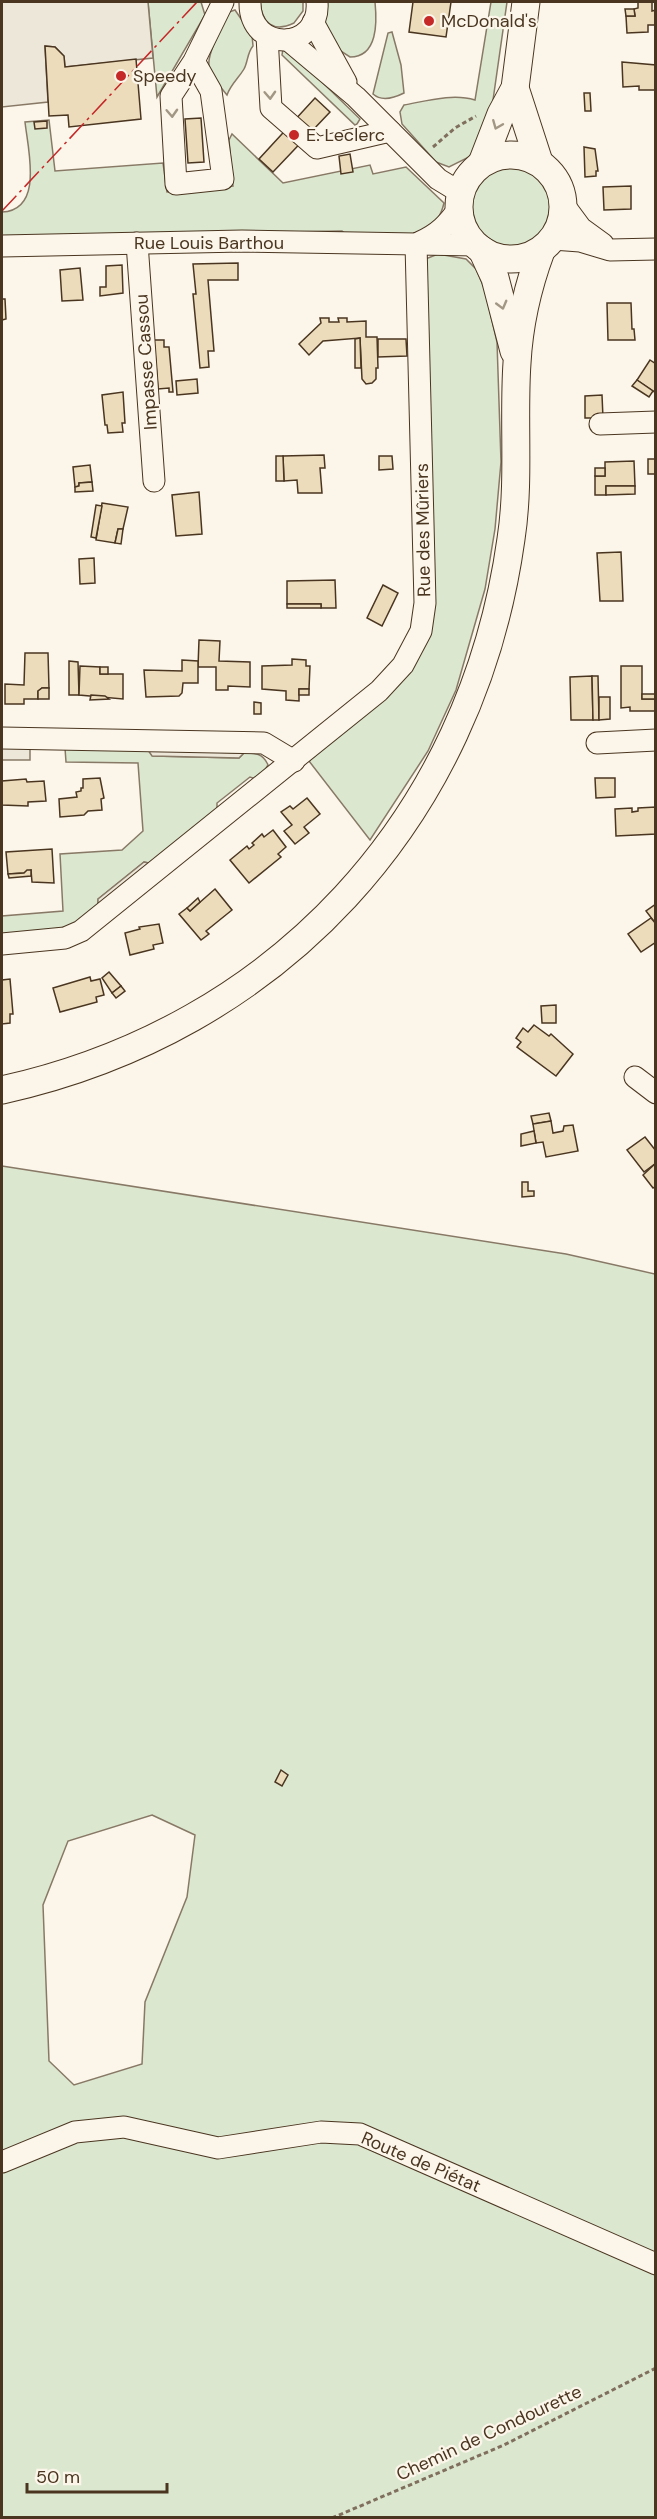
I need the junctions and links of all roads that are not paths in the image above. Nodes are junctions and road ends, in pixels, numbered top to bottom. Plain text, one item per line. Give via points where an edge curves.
1 (223, 2) edge
2 (250, 2) edge
3 (526, 2) edge
4 (315, 12) edge
5 (277, 38) junction
6 (194, 61) junction
7 (515, 88) junction
8 (356, 97) junction
9 (390, 131) junction
10 (539, 162) junction
11 (482, 164) junction
12 (460, 200) junction
13 (564, 205) junction
14 (137, 243) junction
15 (416, 244) junction
16 (547, 245) junction
17 (2, 246) edge
18 (479, 248) junction
19 (656, 249) edge
20 (610, 250) junction
21 (517, 361) junction
22 (656, 422) edge
23 (600, 424) dead end
24 (154, 481) dead end
25 (2, 738) edge
26 (656, 740) edge
27 (597, 743) dead end
28 (294, 761) junction
29 (2, 944) edge
30 (635, 1077) dead end
31 (2, 1090) edge
32 (656, 1092) edge
33 (2, 2162) edge
34 (656, 2264) edge

1 - 6 street
2 - 5 street via 253,22
3 - 7 main road
4 - 5 street via 307,31
4 - 8 street
5 - 8 street
5 -> 9 street via 271,108 316,148
6 -> 6 street via 171,96 176,184 223,179 211,91
7 - 10 main road
7 -> 11 main road
8 - 9 street
9 - 12 street
10 - 11 main road via 510,154
10 - 13 main road via 561,188
11 - 12 main road via 473,171
12 - 15 street via 450,222
12 - 18 main road via 462,224
13 - 16 main road via 561,223
13 - 20 street via 581,228
14 - 15 street, Rue Louis Barthou
14 - 17 street, Rue Louis Barthou
14 - 24 street, Impasse Cassou
15 - 18 street, Rue Louis Barthou
15 - 28 street, Rue des Mûriers via 425,603 421,631 403,664 379,691
16 - 18 main road via 527,257 511,260
16 - 20 street via 580,241
16 - 21 main road via 531,278
18 -> 21 main road via 495,278
19 - 20 street
21 - 31 main road via 512,535 503,592 486,657 462,717 429,784 394,838 328,916 245,986 176,1027 98,1063
22 - 23 street
25 - 28 street via 264,743
26 - 27 street
28 - 29 street, Rue des Mûriers via 81,931 65,939
30 - 32 street
33 - 34 street, Route de Piétat via 75,2132 124,2127 218,2148 321,2132 360,2134

